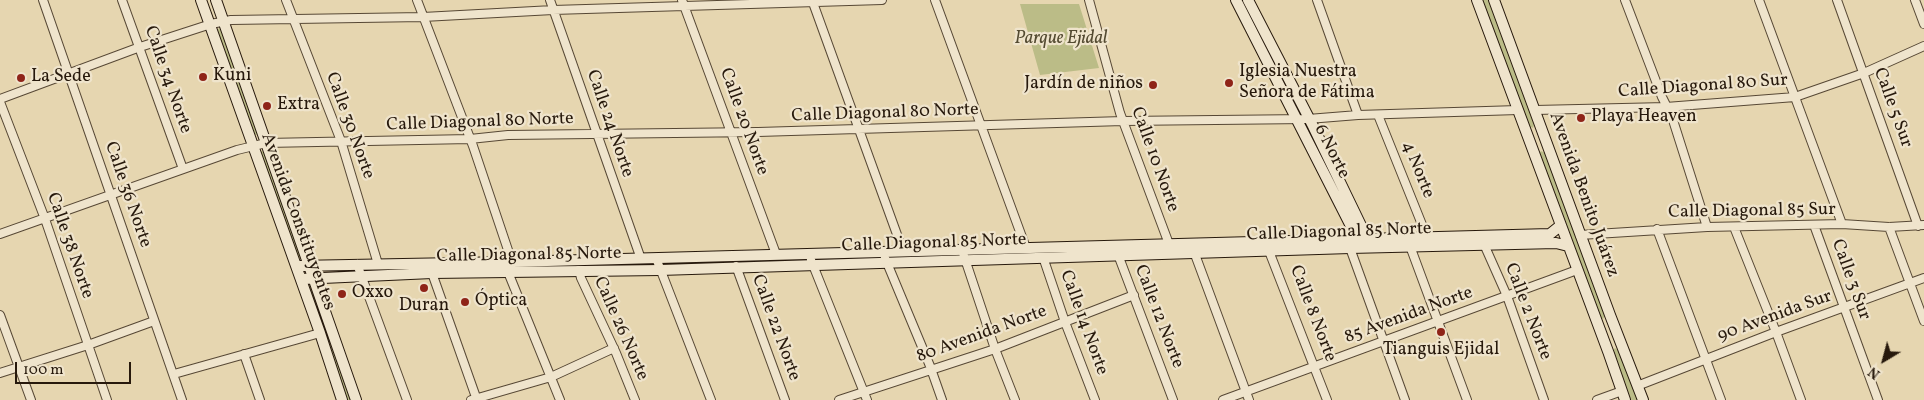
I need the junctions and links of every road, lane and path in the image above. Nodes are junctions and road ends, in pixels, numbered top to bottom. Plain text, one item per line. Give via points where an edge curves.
1 (43, 0) edge
2 (122, 0) edge
3 (201, 0) edge
4 (216, 0) edge
5 (286, 0) edge
6 (417, 0) edge
7 (550, 0) edge
8 (882, 0) edge
9 (935, 0) edge
10 (1089, 0) edge
11 (1236, 0) edge
12 (1248, 0) edge
13 (1317, 0) edge
14 (1476, 0) edge
15 (1494, 0) edge
16 (1625, 0) edge
17 (1759, 0) edge
18 (1838, 0) edge
19 (1915, 0) edge
20 (812, 1) edge
21 (683, 3) edge
22 (553, 10) junction
23 (423, 17) junction
24 (292, 19) junction
25 (223, 22) junction
26 (211, 24) junction
27 (1924, 24) edge
28 (1924, 46) edge
29 (140, 48) junction
30 (1864, 73) junction
31 (70, 75) junction
32 (1795, 96) junction
33 (0, 99) edge
34 (0, 102) edge
35 (1666, 107) junction
36 (1518, 110) junction
37 (1535, 110) junction
38 (1378, 114) junction
39 (1358, 115) junction
40 (1296, 118) junction
41 (1308, 119) junction
42 (1123, 121) junction
43 (1540, 123) junction
44 (1524, 125) junction
45 (982, 126) junction
46 (858, 129) junction
47 (730, 133) junction
48 (597, 134) junction
49 (470, 139) junction
50 (341, 141) junction
51 (266, 143) junction
52 (252, 146) junction
53 (1549, 150) junction
54 (1533, 154) junction
55 (182, 169) junction
56 (112, 195) junction
57 (45, 218) junction
58 (1842, 224) junction
59 (1814, 225) junction
60 (1921, 225) edge
61 (1560, 226) junction
62 (1707, 227) junction
63 (1734, 227) junction
64 (1889, 227) junction
65 (1657, 229) junction
66 (0, 234) edge
67 (1580, 235) junction
68 (1427, 237) junction
69 (1362, 238) junction
70 (1482, 240) junction
71 (1169, 244) junction
72 (1267, 246) junction
73 (1410, 246) junction
74 (1568, 246) junction
75 (1026, 248) junction
76 (1193, 248) junction
77 (1350, 248) junction
78 (1116, 250) junction
79 (902, 251) junction
80 (883, 252) junction
81 (776, 254) junction
82 (809, 254) junction
83 (964, 255) junction
84 (1043, 257) junction
85 (656, 258) junction
86 (641, 259) junction
87 (886, 263) junction
88 (357, 264) junction
89 (378, 264) junction
90 (812, 265) junction
91 (296, 266) junction
92 (309, 266) junction
93 (736, 266) junction
94 (509, 267) junction
95 (579, 270) junction
96 (660, 270) junction
97 (1577, 270) junction
98 (432, 274) junction
99 (362, 276) junction
100 (1924, 278) edge
101 (301, 279) junction
102 (313, 279) junction
103 (1910, 284) junction
104 (1134, 295) junction
105 (1506, 296) junction
106 (1843, 308) junction
107 (0, 314) edge
108 (1610, 315) junction
109 (1596, 318) junction
110 (154, 321) junction
111 (1924, 321) edge
112 (1065, 322) junction
113 (1437, 322) junction
114 (1776, 332) junction
115 (320, 333) junction
116 (1384, 341) junction
117 (88, 345) junction
118 (614, 348) junction
119 (995, 349) junction
120 (1623, 350) junction
121 (244, 354) junction
122 (1609, 354) junction
123 (1706, 358) junction
124 (1315, 366) junction
125 (20, 367) junction
126 (931, 370) junction
127 (0, 374) edge
128 (174, 374) junction
129 (552, 377) junction
130 (1637, 386) junction
131 (864, 391) junction
132 (1246, 392) junction
133 (1623, 396) edge
134 (474, 399) edge
135 (31, 400) edge
136 (107, 400) edge
137 (182, 400) edge
138 (260, 400) edge
139 (342, 400) edge
140 (356, 400) edge
141 (407, 400) edge
142 (560, 400) edge
143 (635, 400) edge
144 (710, 400) edge
145 (786, 400) edge
146 (839, 400) edge
147 (867, 400) edge
148 (942, 400) edge
149 (1015, 400) edge
150 (1095, 400) edge
151 (1173, 400) edge
152 (1223, 400) edge
153 (1249, 400) edge
154 (1327, 400) edge
155 (1405, 400) edge
156 (1467, 400) edge
157 (1544, 400) edge
158 (1597, 400) edge
159 (1643, 400) edge
160 (1721, 400) edge
161 (1801, 400) edge
162 (1878, 400) edge

1 - 31 street, Calle 36 Norte
2 - 29 street, Calle 34 Norte
3 - 26 main road, Avenida Constituyentes
4 - 25 main road, Avenida Constituyentes
5 - 24 street, Calle 30 Norte
6 - 23 street
7 - 22 street, Calle 24 Norte
8 - 20 street
9 - 45 street
10 - 42 street, Calle 10 Norte
11 - 40 main road, 6 Norte
12 - 41 main road
13 - 39 street
14 - 36 main road, Avenida Benito Juárez
15 - 37 main road, Avenida Benito Juárez
16 - 35 street
17 - 32 street, Calle 3 Sur
18 - 30 street, Calle 5 Sur
19 - 27 street
20 - 21 street
20 - 46 street
21 - 22 street
21 - 47 street, Calle 20 Norte
22 - 23 street
22 - 48 street, Calle 24 Norte
23 - 24 street
23 - 49 street
24 - 25 street
24 - 50 street, Calle 30 Norte
25 - 26 street
25 - 51 main road, Avenida Constituyentes
26 - 29 street
26 - 52 main road, Avenida Constituyentes
28 - 30 street, Calle Diagonal 80 Sur
29 - 31 street
29 - 55 street, Calle 34 Norte
30 - 32 street, Calle Diagonal 80 Sur
30 - 60 street, Calle 5 Sur
31 - 33 street
31 - 56 street, Calle 36 Norte
32 - 35 street, Calle Diagonal 80 Sur
32 - 58 street, Calle 3 Sur
34 - 57 street, Calle 38 Norte
35 - 37 street, Calle Diagonal 80 Sur
35 - 62 street
36 - 38 street, Calle Diagonal 80 Norte
36 - 44 main road, Avenida Benito Juárez
37 - 43 main road, Avenida Benito Juárez
38 - 39 street, Calle Diagonal 80 Norte
38 - 68 street, 4 Norte
39 - 41 street, Calle Diagonal 80 Norte
40 - 41 street, Calle Diagonal 80 Norte
40 - 42 street, Calle Diagonal 80 Norte
40 - 69 main road, 6 Norte
41 - 69 main road
42 - 45 street, Calle Diagonal 80 Norte
42 - 71 street, Calle 10 Norte
43 - 44 main road via 1533,131
43 - 53 main road, Avenida Benito Juárez
44 - 54 main road, Avenida Benito Juárez
45 - 46 street, Calle Diagonal 80 Norte
45 - 75 street
46 - 47 street, Calle Diagonal 80 Norte
46 - 79 street
47 - 48 street, Calle Diagonal 80 Norte
47 - 81 street, Calle 20 Norte
48 - 49 street, Calle Diagonal 80 Norte via 508,135
48 - 86 street, Calle 24 Norte
49 - 50 street, Calle Diagonal 80 Norte
49 - 94 street via 509,253
50 - 51 street, Calle Diagonal 80 Norte
50 - 89 street, Calle 30 Norte
51 - 52 street, Calle Diagonal 80 Norte
51 - 92 main road, Avenida Constituyentes
52 - 55 street, Calle Diagonal 80 Norte
52 - 91 main road, Avenida Constituyentes
53 - 54 main road via 1541,148
53 - 67 main road, Avenida Benito Juárez
54 - 61 main road, Avenida Benito Juárez
55 - 56 street, Calle Diagonal 80 Norte
56 - 57 street, Calle Diagonal 80 Norte
56 - 110 street, Calle 36 Norte
57 - 66 street, Calle Diagonal 80 Norte
57 - 117 street, Calle 38 Norte
58 - 59 street, Calle Diagonal 85 Sur
58 - 64 street, Calle Diagonal 85 Sur
59 - 63 street, Calle Diagonal 85 Sur
59 - 106 street, Calle 3 Sur
60 - 64 street, Calle Diagonal 85 Sur
61 - 70 main road, Calle Diagonal 85 Norte via 1550,234
61 - 74 main road, Avenida Benito Juárez
62 - 63 street, Calle Diagonal 85 Sur
62 - 65 street, Calle Diagonal 85 Sur
63 - 114 street
64 - 103 street
65 - 67 street, Calle Diagonal 85 Sur
65 - 123 street
67 - 108 main road, Avenida Benito Juárez
68 - 69 main road, Calle Diagonal 85 Norte
68 - 70 main road, Calle Diagonal 85 Norte
69 - 72 main road, Calle Diagonal 85 Norte
70 - 73 main road, Calle Diagonal 85 Norte
70 - 74 main road, Calle Diagonal 85 Norte
70 - 105 street, Calle 2 Norte
71 - 76 main road, Calle Diagonal 85 Norte
71 - 78 main road, Calle Diagonal 85 Norte
72 - 76 main road, Calle Diagonal 85 Norte
72 - 77 main road, Calle Diagonal 85 Norte
72 - 124 street, Calle 8 Norte
73 - 77 main road, Calle Diagonal 85 Norte
73 - 113 street
74 - 97 main road, Avenida Benito Juárez
75 - 78 main road, Calle Diagonal 85 Norte
75 - 83 main road, Calle Diagonal 85 Norte
76 - 78 main road, Calle Diagonal 85 Norte
76 - 132 street
77 - 116 street
78 - 84 main road, Calle Diagonal 85 Norte
78 - 104 street, Calle 12 Norte
79 - 80 main road, Calle Diagonal 85 Norte
79 - 83 main road, Calle Diagonal 85 Norte
80 - 82 main road, Calle Diagonal 85 Norte
80 - 87 street
81 - 82 main road, Calle Diagonal 85 Norte
81 - 85 main road, Calle Diagonal 85 Norte
82 - 90 street
83 - 84 main road, Calle Diagonal 85 Norte
83 - 87 main road, Calle Diagonal 85 Norte
83 - 119 street
84 - 112 street, Calle 14 Norte
85 - 86 main road, Calle Diagonal 85 Norte
85 - 96 street
86 - 94 main road, Calle Diagonal 85 Norte
87 - 90 main road, Calle Diagonal 85 Norte
87 - 126 street
88 - 89 main road, Calle Diagonal 85 Norte
88 - 92 main road, Calle Diagonal 85 Norte
88 - 99 street
89 - 94 main road, Calle Diagonal 85 Norte
90 - 93 main road, Calle Diagonal 85 Norte
90 - 131 street
91 - 92 main road, Calle Diagonal 85 Norte
91 - 101 main road, Avenida Constituyentes
92 - 102 main road, Avenida Constituyentes
93 - 96 main road, Calle Diagonal 85 Norte
93 - 145 street, Calle 22 Norte
94 - 95 main road, Calle Diagonal 85 Norte
94 - 98 main road, Calle Diagonal 85 Norte
94 - 129 street
95 - 96 main road, Calle Diagonal 85 Norte
95 - 118 street, Calle 26 Norte
96 - 144 street
97 - 105 street, 85 Avenida Norte
97 - 109 main road, Avenida Benito Juárez
98 - 99 main road, Calle Diagonal 85 Norte
98 - 134 street
99 - 102 main road, Calle Diagonal 85 Norte
99 - 141 street
100 - 103 street, 90 Avenida Sur
101 - 102 main road, Calle Diagonal 85 Norte
101 - 115 main road, Avenida Constituyentes
102 - 140 main road, Avenida Constituyentes
103 - 106 street, 90 Avenida Sur
103 - 111 street
104 - 112 street, 80 Avenida Norte
104 - 151 street, Calle 12 Norte
105 - 113 street, 85 Avenida Norte
105 - 157 street, Calle 2 Norte
106 - 114 street, 90 Avenida Sur
106 - 162 street, Calle 3 Sur
107 - 125 street
108 - 109 main road via 1603,322
108 - 120 main road, Avenida Benito Juárez
109 - 122 main road, Avenida Benito Juárez
110 - 117 street
110 - 128 street, Calle 36 Norte
112 - 119 street, 80 Avenida Norte
112 - 150 street, Calle 14 Norte
113 - 116 street, 85 Avenida Norte
113 - 156 street
114 - 123 street, 90 Avenida Sur
114 - 161 street
115 - 121 street
115 - 139 main road, Avenida Constituyentes
116 - 124 street, 85 Avenida Norte
116 - 155 street
117 - 125 street
117 - 136 street, Calle 38 Norte
118 - 129 street
118 - 143 street, Calle 26 Norte
119 - 126 street, 80 Avenida Norte
119 - 149 street
120 - 122 main road via 1615,345
120 - 130 main road, Avenida Benito Juárez
121 - 128 street
121 - 138 street
122 - 133 main road, Avenida Benito Juárez
123 - 130 street, 90 Avenida Sur
123 - 160 street
124 - 132 street, 85 Avenida Norte
124 - 154 street, Calle 8 Norte
125 - 127 street
125 - 135 street
126 - 131 street, 80 Avenida Norte
126 - 148 street
128 - 137 street, Calle 36 Norte
129 - 134 street
129 - 142 street
130 - 159 main road, Avenida Benito Juárez
131 - 146 street, 80 Avenida Norte
131 - 147 street
132 - 152 street, 85 Avenida Norte
132 - 153 street
133 - 158 street

